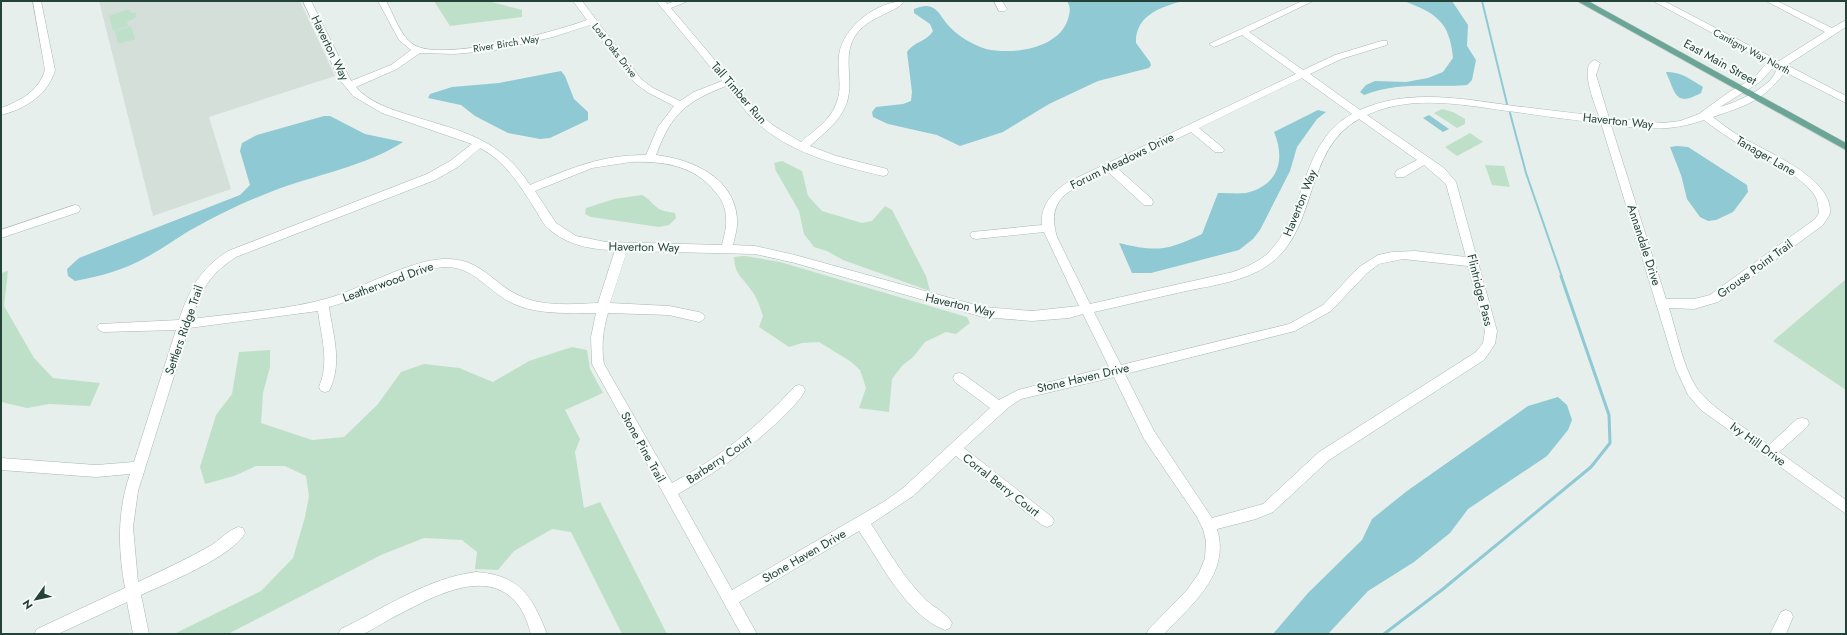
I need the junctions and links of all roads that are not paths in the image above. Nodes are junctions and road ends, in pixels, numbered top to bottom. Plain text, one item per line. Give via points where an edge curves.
1 (37, 1) edge
2 (307, 1) edge
3 (382, 1) edge
4 (577, 1) edge
5 (684, 1) edge
6 (901, 1) edge
7 (1309, 1) edge
8 (1581, 1) edge
9 (1657, 1) edge
10 (1770, 1) edge
11 (663, 4) edge
12 (592, 21) junction
13 (1846, 23) edge
14 (1242, 31) junction
15 (1832, 32) junction
16 (1384, 43) dead end
17 (1214, 44) dead end
18 (418, 50) junction
19 (1595, 63) dead end
20 (1780, 65) junction
21 (1302, 74) junction
22 (728, 82) junction
23 (349, 86) junction
24 (1741, 89) junction
25 (1755, 96) junction
26 (1846, 100) edge
27 (680, 105) junction
28 (1, 112) edge
29 (1360, 115) junction
30 (1704, 115) junction
31 (1605, 121) junction
32 (1191, 127) junction
33 (480, 143) junction
34 (802, 147) junction
35 (1846, 147) edge
36 (1219, 150) dead end
37 (650, 158) junction
38 (1425, 160) junction
39 (1109, 167) junction
40 (883, 172) dead end
41 (1400, 174) dead end
42 (528, 190) junction
43 (1824, 201) joint
44 (1148, 202) dead end
45 (75, 209) dead end
46 (1048, 228) junction
47 (1, 234) edge
48 (976, 235) dead end
49 (622, 247) junction
50 (727, 248) junction
51 (1473, 262) junction
52 (1662, 302) junction
53 (323, 306) junction
54 (604, 308) junction
55 (1087, 309) junction
56 (699, 317) dead end
57 (184, 324) junction
58 (103, 327) dead end
59 (1682, 369) joint
60 (1117, 370) junction
61 (959, 378) dead end
62 (325, 387) dead end
63 (799, 390) dead end
64 (999, 407) junction
65 (1802, 423) dead end
66 (956, 449) junction
67 (1770, 452) junction
68 (1, 464) edge
69 (138, 466) junction
70 (669, 492) junction
71 (1846, 508) edge
72 (1047, 521) dead end
73 (862, 522) junction
74 (1209, 525) junction
75 (238, 534) dead end
76 (133, 592) junction
77 (730, 599) junction
78 (1786, 617) dead end
79 (945, 623) dead end
80 (42, 634) edge
81 (141, 634) edge
82 (346, 634) edge
83 (539, 634) edge
84 (749, 634) edge
85 (1154, 634) edge
86 (1778, 634) edge

1 - 28 street via 50,70 47,81 30,98
2 - 23 street, Haverton Way
3 - 18 street via 405,42
4 - 12 street, Lost Oaks Drive
5 - 11 street
6 - 34 street via 867,19 847,40 842,56 842,104 835,116
7 - 14 street
8 - 24 main road, East Main Street
9 - 20 street, Cantigny Way North
10 - 15 street
11 - 22 street, Tall Timber Run
12 - 18 street, River Birch Way via 518,43 440,53
12 - 27 street, Lost Oaks Drive via 638,81
13 - 15 street, Haverton Way
14 - 17 street
14 - 21 street, Flintridge Pass
15 - 20 street, Haverton Way
16 - 21 street, Forum Meadows Drive via 1342,55
18 - 23 street via 394,67
19 - 31 street, Annandale Drive via 1591,75
20 - 24 street, Haverton Way via 1769,66 1757,80
20 - 25 street, Haverton Way via 1781,73
20 - 26 street, Cantigny Way North
21 - 29 street, Flintridge Pass
21 - 32 street, Forum Meadows Drive
22 - 27 street via 695,95
22 - 34 street, Tall Timber Run via 766,125
23 - 33 street, Haverton Way via 366,101 386,111
24 - 25 main road, East Main Street
24 - 30 street, Haverton Way
25 - 30 street, Haverton Way via 1729,109
25 - 35 main road, East Main Street
27 - 37 street via 660,130
29 - 31 street, Haverton Way via 1393,103 1438,100
29 - 38 street, Flintridge Pass
29 - 55 street, Haverton Way via 1344,124 1328,139 1289,234 1279,251 1268,261 1235,276
30 - 31 street, Haverton Way via 1663,126
30 - 43 street, Tanager Lane via 1739,140 1806,179
31 - 52 street, Annandale Drive
32 - 36 street
32 - 39 street, Forum Meadows Drive
33 - 42 street, Haverton Way via 509,162
33 - 57 street, Settlers Ridge Trail via 454,164 431,177 252,244 226,257 200,282
34 - 40 street, Tall Timber Run via 824,157
37 - 42 street via 628,158 594,164
37 - 50 street via 690,167 710,178 720,188 732,218
38 - 41 street
38 - 51 street, Flintridge Pass via 1444,174 1452,185
39 - 44 street
39 - 46 street, Forum Meadows Drive via 1055,196 1048,209
42 - 49 street, Haverton Way via 549,222 561,233 587,243
43 - 52 street, Grouse Point Trail via 1825,213 1819,222 1719,296 1708,302 1694,304
45 - 47 street
46 - 48 street
46 - 55 street, Forum Meadows Drive
49 - 50 street, Haverton Way
49 - 54 street, Stone Pine Trail
50 - 55 street, Haverton Way via 782,255 983,312 1046,316
51 - 60 street, Stone Haven Drive via 1407,255 1382,258 1368,266 1330,306 1297,326
51 - 74 street, Flintridge Pass via 1491,331 1489,344 1483,353 1324,456 1268,508
52 - 59 street, Annandale Drive
53 - 54 street, Leatherwood Drive via 422,267 454,263 476,269 508,295 528,304
53 - 57 street, Leatherwood Drive
53 - 62 street via 332,362
54 - 56 street, Leatherwood Drive via 670,310
54 - 70 street, Stone Pine Trail via 596,340 598,364
55 - 60 street, Forum Meadows Drive
57 - 58 street, Leatherwood Drive via 139,328
57 - 69 street, Settlers Ridge Trail
59 - 67 street, Ivy Hill Drive via 1689,386 1701,402
60 - 64 street, Stone Haven Drive via 1024,392
60 - 74 street, Forum Meadows Drive via 1156,447
61 - 64 street
63 - 70 street, Barberry Court via 773,420 748,442 711,469
64 - 66 street, Stone Haven Drive
65 - 67 street
66 - 72 street, Corral Berry Court
66 - 73 street, Stone Haven Drive via 908,492
67 - 71 street, Ivy Hill Drive
68 - 69 street via 96,471
69 - 76 street, Settlers Ridge Trail via 125,525
70 - 77 street, Stone Pine Trail
73 - 77 street, Stone Haven Drive
73 - 79 street via 915,600 928,613
74 - 85 street via 1213,550 1210,569 1199,585
75 - 76 street via 194,563
76 - 80 street
76 - 81 street, Settlers Ridge Trail
77 - 84 street, Stone Pine Trail
78 - 86 street
82 - 83 street via 436,588 453,582 481,579 501,583 524,601

